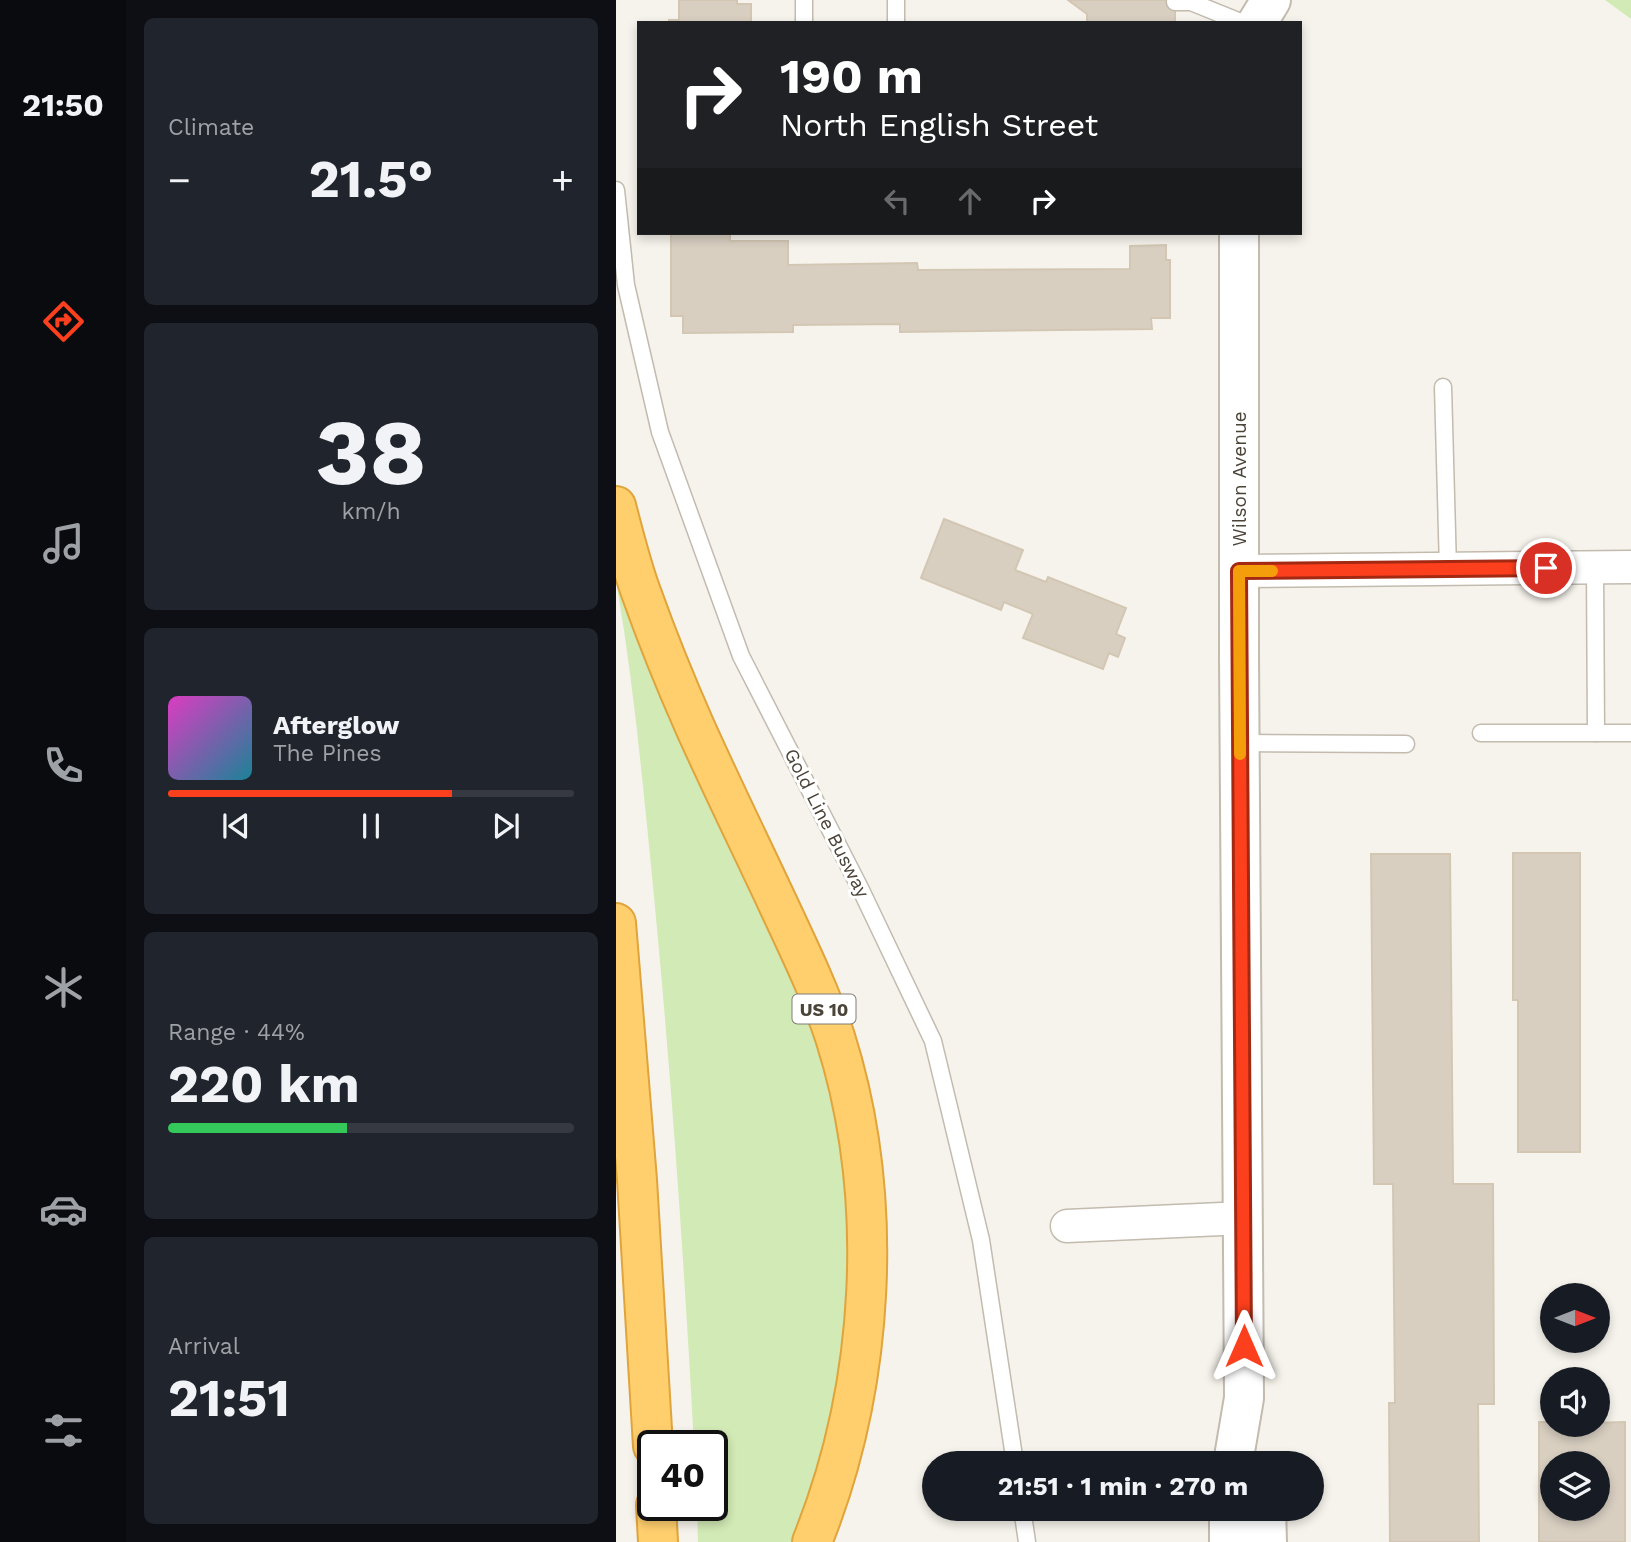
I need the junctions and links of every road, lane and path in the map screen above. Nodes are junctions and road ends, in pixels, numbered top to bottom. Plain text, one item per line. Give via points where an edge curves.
1 (804, 0) edge
2 (896, 0) edge
3 (1271, 0) edge
4 (1175, 2) dead end
5 (804, 21) edge
6 (896, 21) edge
7 (1238, 21) edge
8 (1258, 21) edge
9 (616, 190) edge
10 (1240, 235) edge
11 (1443, 387) dead end
12 (616, 506) edge
13 (1631, 567) edge
14 (1595, 568) junction
15 (1448, 569) junction
16 (1239, 571) junction
17 (1481, 733) dead end
18 (1596, 733) junction
19 (1631, 733) edge
20 (1240, 743) junction
21 (1406, 744) dead end
22 (616, 923) edge
23 (1244, 1218) junction
24 (1067, 1226) dead end
25 (1244, 1398) junction
26 (652, 1430) edge
27 (1013, 1451) edge
28 (1235, 1451) edge
29 (1256, 1451) edge
30 (1024, 1521) edge
31 (1230, 1521) edge
32 (1266, 1521) edge
33 (812, 1542) edge
34 (1027, 1542) edge
35 (1229, 1542) edge
36 (1267, 1542) edge

1 - 5 lane
2 - 6 lane
3 - 8 street
4 - 7 lane via 1191,2
9 - 27 lane, Gold Line Busway via 626,285 660,432 741,656 933,1041 981,1240
10 - 16 street, Wilson Avenue
11 - 15 lane
12 - 33 highway, US 10 via 641,594 694,725 809,970 835,1036 858,1135 866,1281 860,1354 826,1509
13 - 14 street
14 - 15 street
14 - 18 lane
15 - 16 street
16 - 20 street, Wilson Avenue
17 - 18 lane
18 - 19 lane
20 - 21 lane
20 - 23 street, Wilson Avenue
22 - 26 highway
23 - 24 street
23 - 25 street, Wilson Avenue
25 - 28 street, Wilson Avenue
25 - 29 street, Wilson Avenue
30 - 34 lane
31 - 35 street
32 - 36 street

